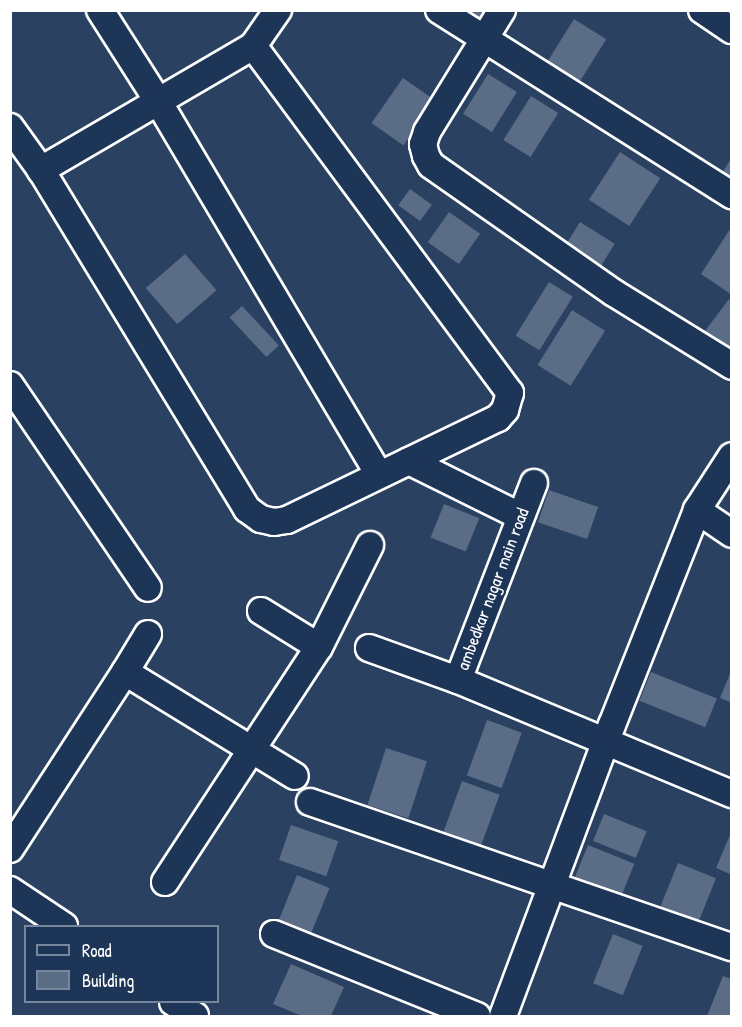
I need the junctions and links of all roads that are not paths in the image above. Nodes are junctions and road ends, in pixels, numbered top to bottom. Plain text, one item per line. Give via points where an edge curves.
1 (100, 10) edge
2 (278, 10) edge
3 (439, 10) edge
4 (502, 10) edge
5 (702, 10) edge
6 (732, 30) edge
7 (482, 39) junction
8 (253, 46) junction
9 (158, 101) junction
10 (10, 127) edge
11 (41, 170) junction
12 (732, 195) edge
13 (732, 366) edge
14 (10, 385) edge
15 (732, 456) edge
16 (409, 461) junction
17 (380, 474) junction
18 (534, 483) dead end
19 (697, 510) junction
20 (520, 516) junction
21 (732, 534) edge
22 (370, 544) dead end
23 (148, 588) dead end
24 (261, 612) dead end
25 (148, 634) dead end
26 (319, 647) junction
27 (369, 648) dead end
28 (125, 672) junction
29 (458, 680) junction
30 (606, 742) junction
31 (251, 749) junction
32 (295, 776) dead end
33 (732, 794) edge
34 (310, 802) dead end
35 (10, 849) edge
36 (165, 882) dead end
37 (554, 886) junction
38 (10, 890) edge
39 (61, 925) edge
40 (274, 934) dead end
41 (732, 947) edge
42 (174, 1003) edge
43 (195, 1017) edge
44 (477, 1017) edge
45 (503, 1017) edge

1 - 9 street
2 - 8 street
3 - 7 street
4 - 7 street
5 - 6 street
7 - 12 street
7 - 13 street via 427,132 423,144 431,165 614,292
8 - 9 street
8 - 16 street via 510,393 498,418
9 - 11 street
9 - 17 street
10 - 11 street
11 - 17 street via 247,509 261,519 287,520
14 - 23 street
15 - 19 street
16 - 17 street
16 - 20 street
18 - 20 street, ambedkar nagar main road
19 - 21 street
19 - 30 street
20 - 29 street, ambedkar nagar main road
22 - 26 street
24 - 26 street
25 - 28 street
26 - 31 street
27 - 29 street
28 - 31 street
28 - 35 street
29 - 30 street, ambedkar nagar main road
30 - 33 street, ambedkar nagar main road
30 - 37 street
31 - 32 street
31 - 36 street
34 - 37 street
37 - 41 street
37 - 45 street
38 - 39 street
40 - 44 street
42 - 43 street

